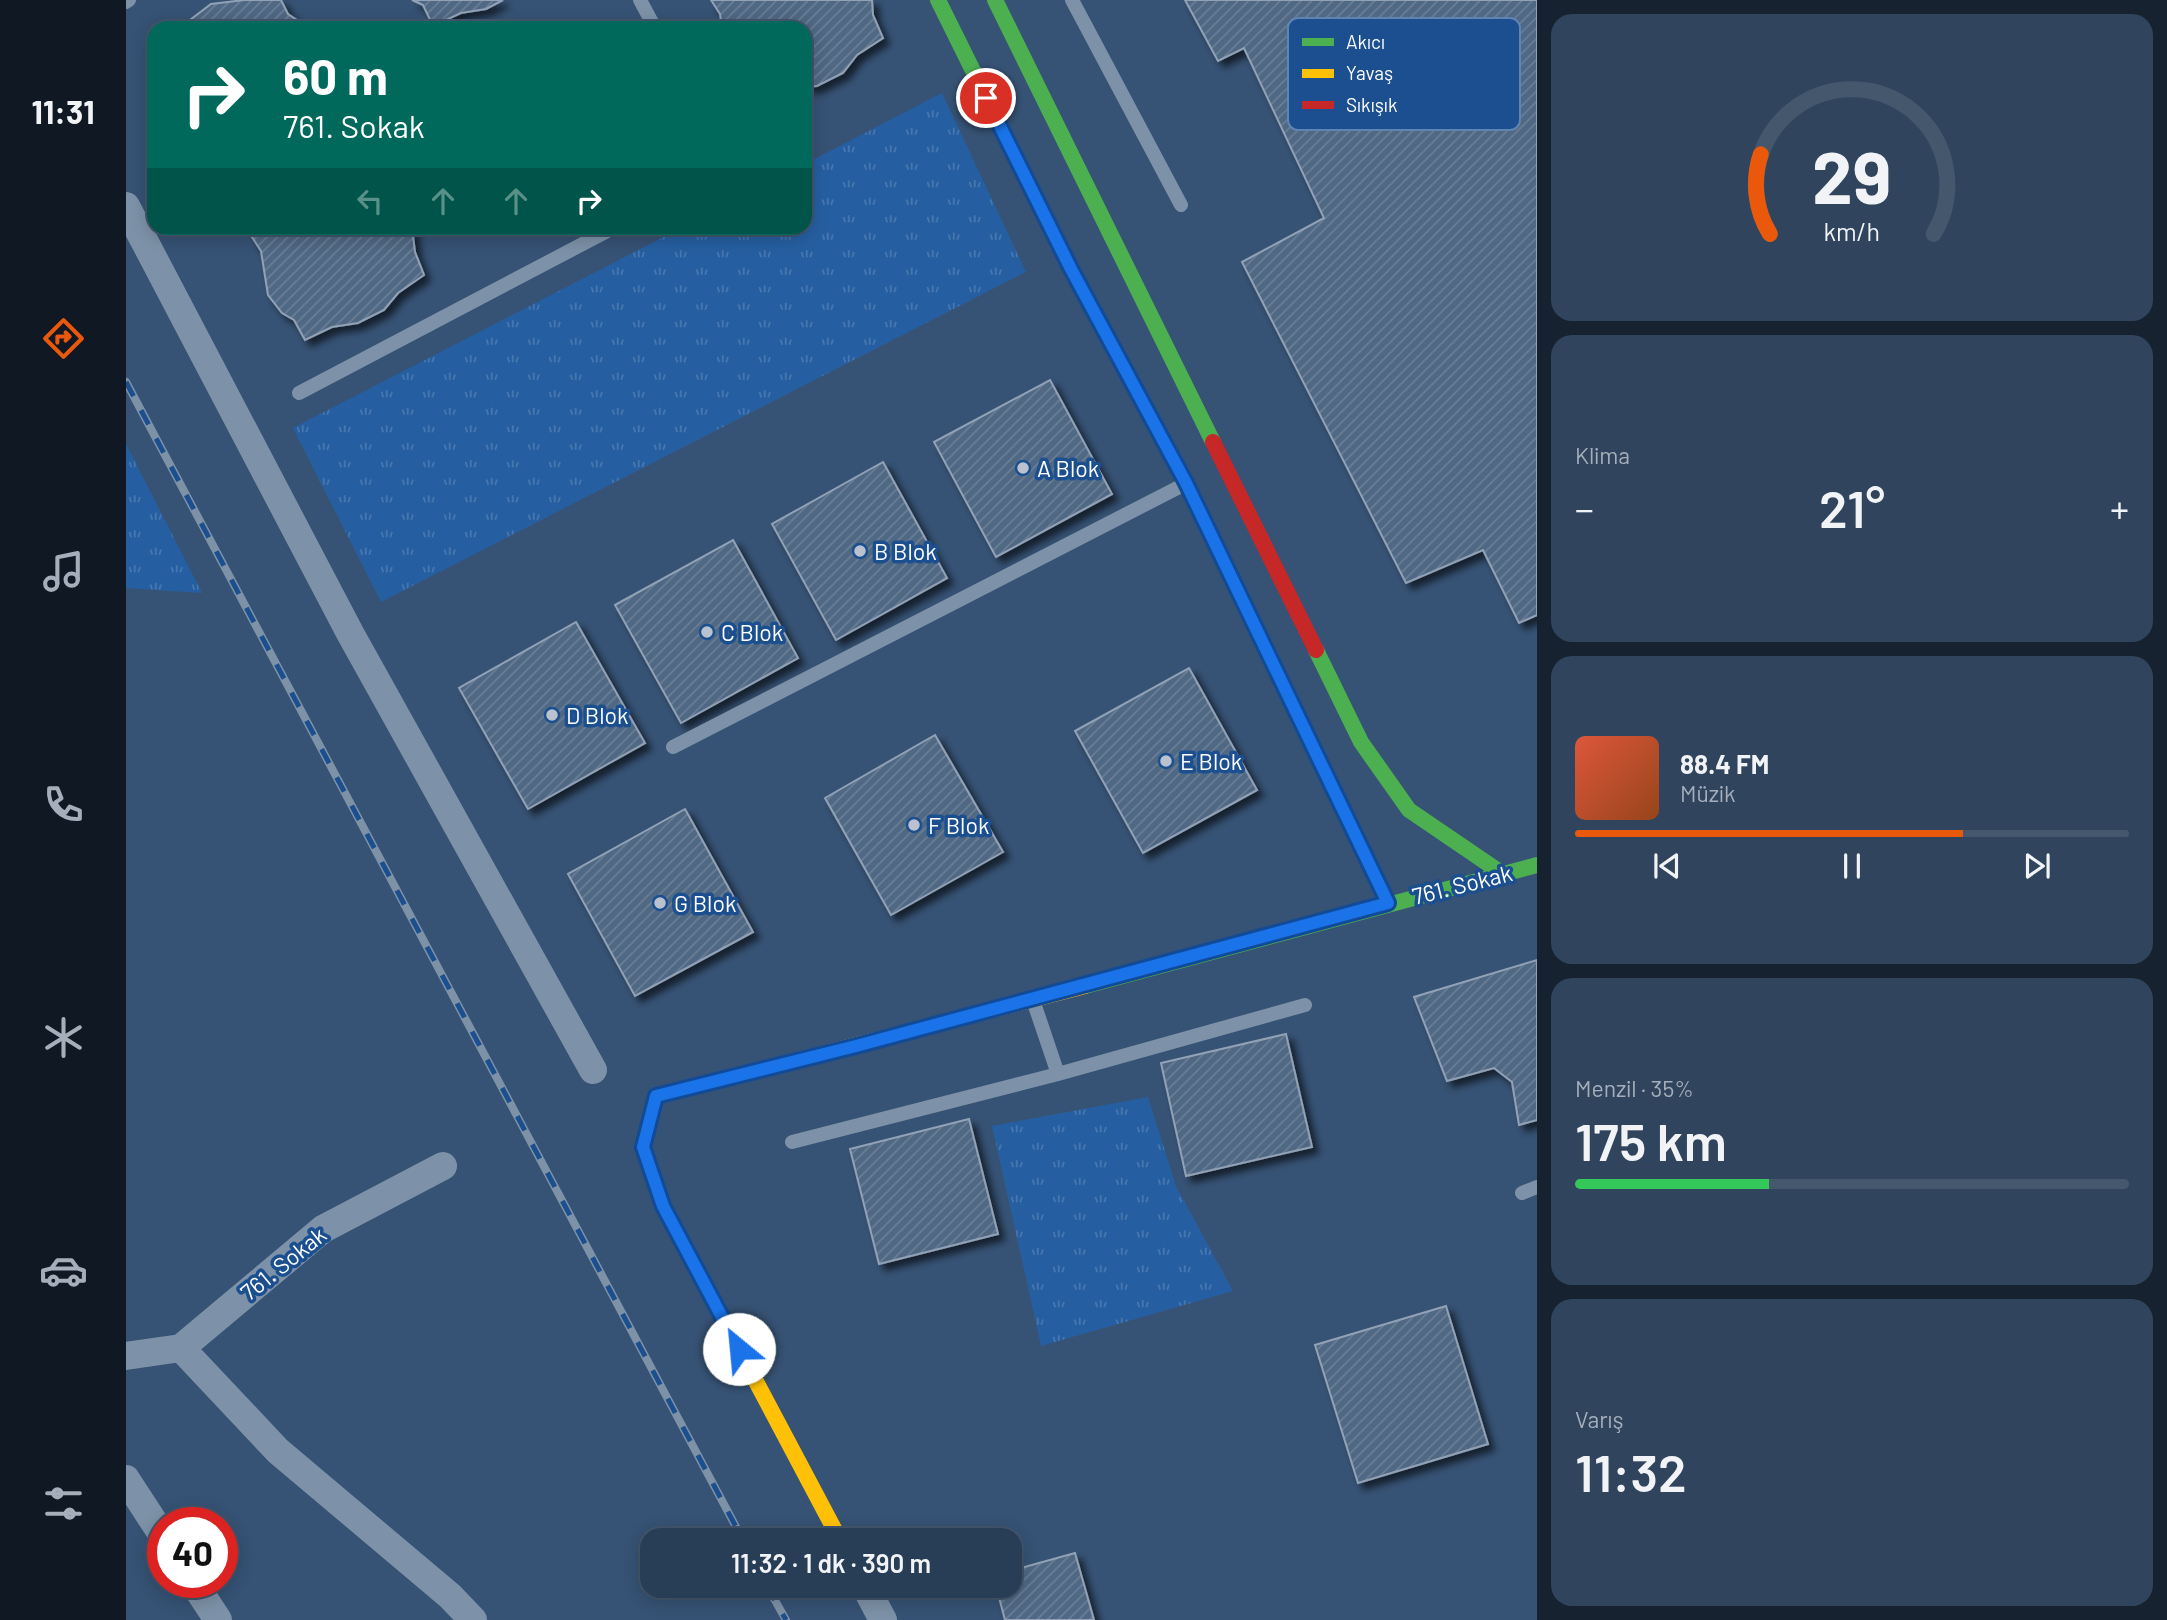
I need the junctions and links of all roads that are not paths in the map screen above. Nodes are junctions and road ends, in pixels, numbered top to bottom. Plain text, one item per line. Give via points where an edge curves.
1 (640, 0) edge
2 (938, 0) edge
3 (995, 0) edge
4 (1072, 0) edge
5 (652, 21) edge
6 (1181, 205) dead end
7 (126, 206) edge
8 (600, 235) edge
9 (299, 393) dead end
10 (1186, 483) junction
11 (673, 747) dead end
12 (1537, 865) edge
13 (1503, 874) junction
14 (1388, 903) junction
15 (1033, 999) junction
16 (1305, 1005) dead end
17 (593, 1070) dead end
18 (1058, 1074) junction
19 (792, 1142) dead end
20 (443, 1166) dead end
21 (1537, 1187) edge
22 (1522, 1193) dead end
23 (181, 1348) junction
24 (126, 1356) edge
25 (126, 1479) edge
26 (147, 1511) edge
27 (835, 1528) edge
28 (204, 1598) edge
29 (871, 1598) edge
30 (218, 1620) edge
31 (472, 1620) edge
32 (883, 1620) edge

1 - 5 lane
2 - 10 street via 1071,269
3 - 13 street via 1361,742 1409,810
4 - 6 lane
7 - 17 street via 350,633
8 - 9 lane
10 - 11 lane
10 - 14 street
12 - 13 street, 761. Sokak
13 - 14 street, 761. Sokak
14 - 15 street, 761. Sokak
15 - 18 lane
15 - 27 street, 761. Sokak via 656,1096 643,1147 663,1206
16 - 18 lane
18 - 19 lane
20 - 23 street, 761. Sokak via 323,1229
21 - 22 lane
23 - 24 street
23 - 31 street via 278,1451 450,1596
25 - 26 street
28 - 30 street
29 - 32 street

